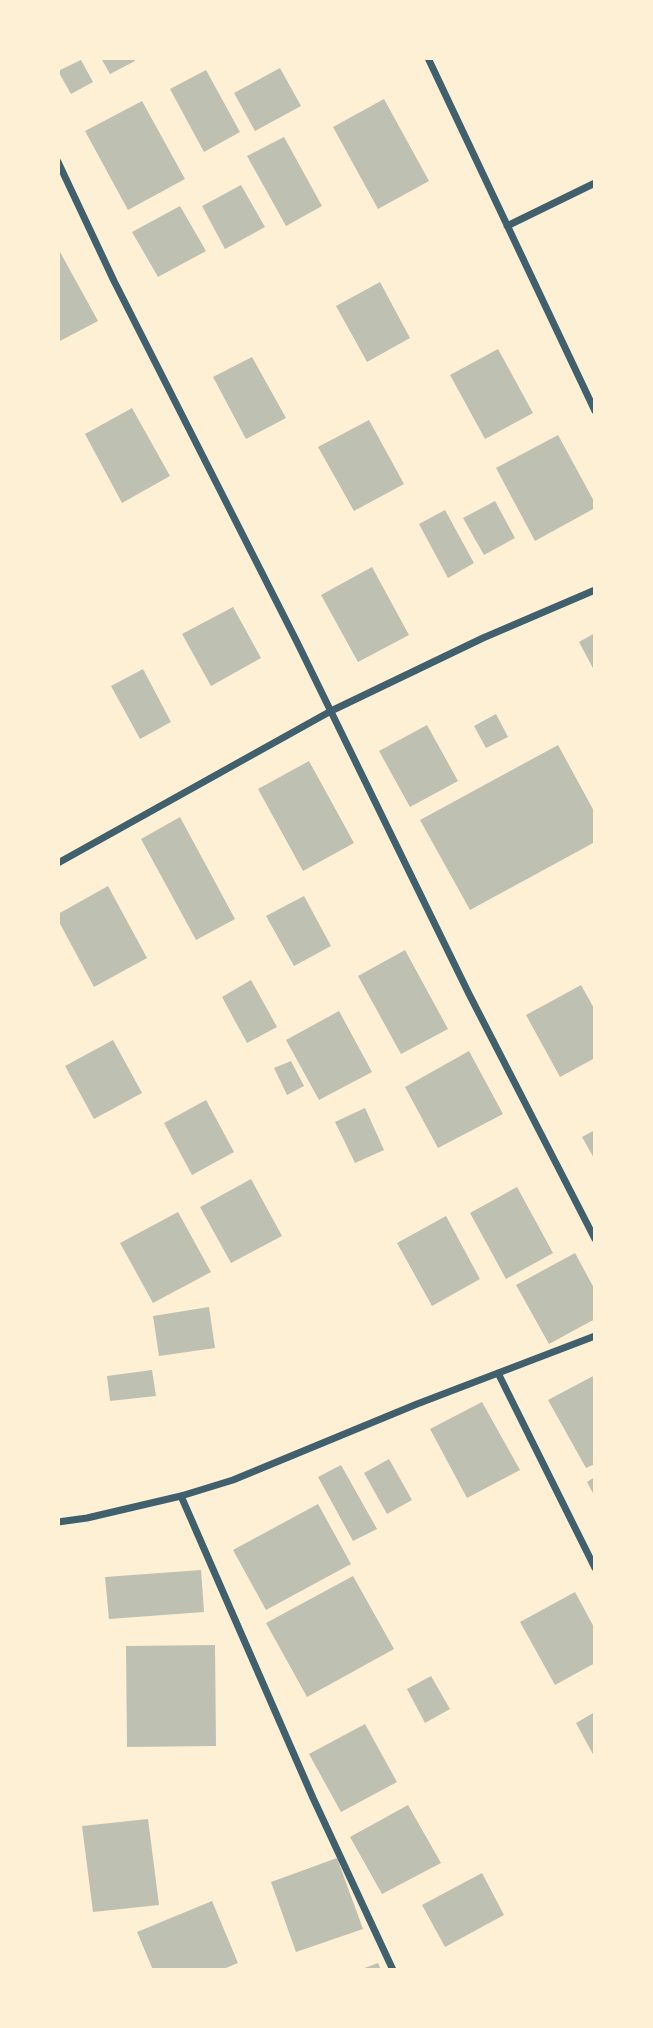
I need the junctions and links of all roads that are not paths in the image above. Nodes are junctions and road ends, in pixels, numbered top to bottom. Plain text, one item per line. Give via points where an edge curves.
1 (428, 58) edge
2 (58, 162) edge
3 (595, 183) edge
4 (507, 226) junction
5 (595, 411) edge
6 (595, 590) edge
7 (331, 711) junction
8 (58, 863) edge
9 (595, 1239) edge
10 (595, 1336) edge
11 (498, 1373) junction
12 (181, 1496) junction
13 (58, 1522) edge
14 (595, 1568) edge
15 (393, 1970) edge

1 - 4 street
2 - 7 street
3 - 4 street
4 - 5 street
6 - 7 street
7 - 8 street
7 - 9 street
10 - 11 street
11 - 12 street via 233,1480
11 - 14 street
12 - 13 street
12 - 15 street

